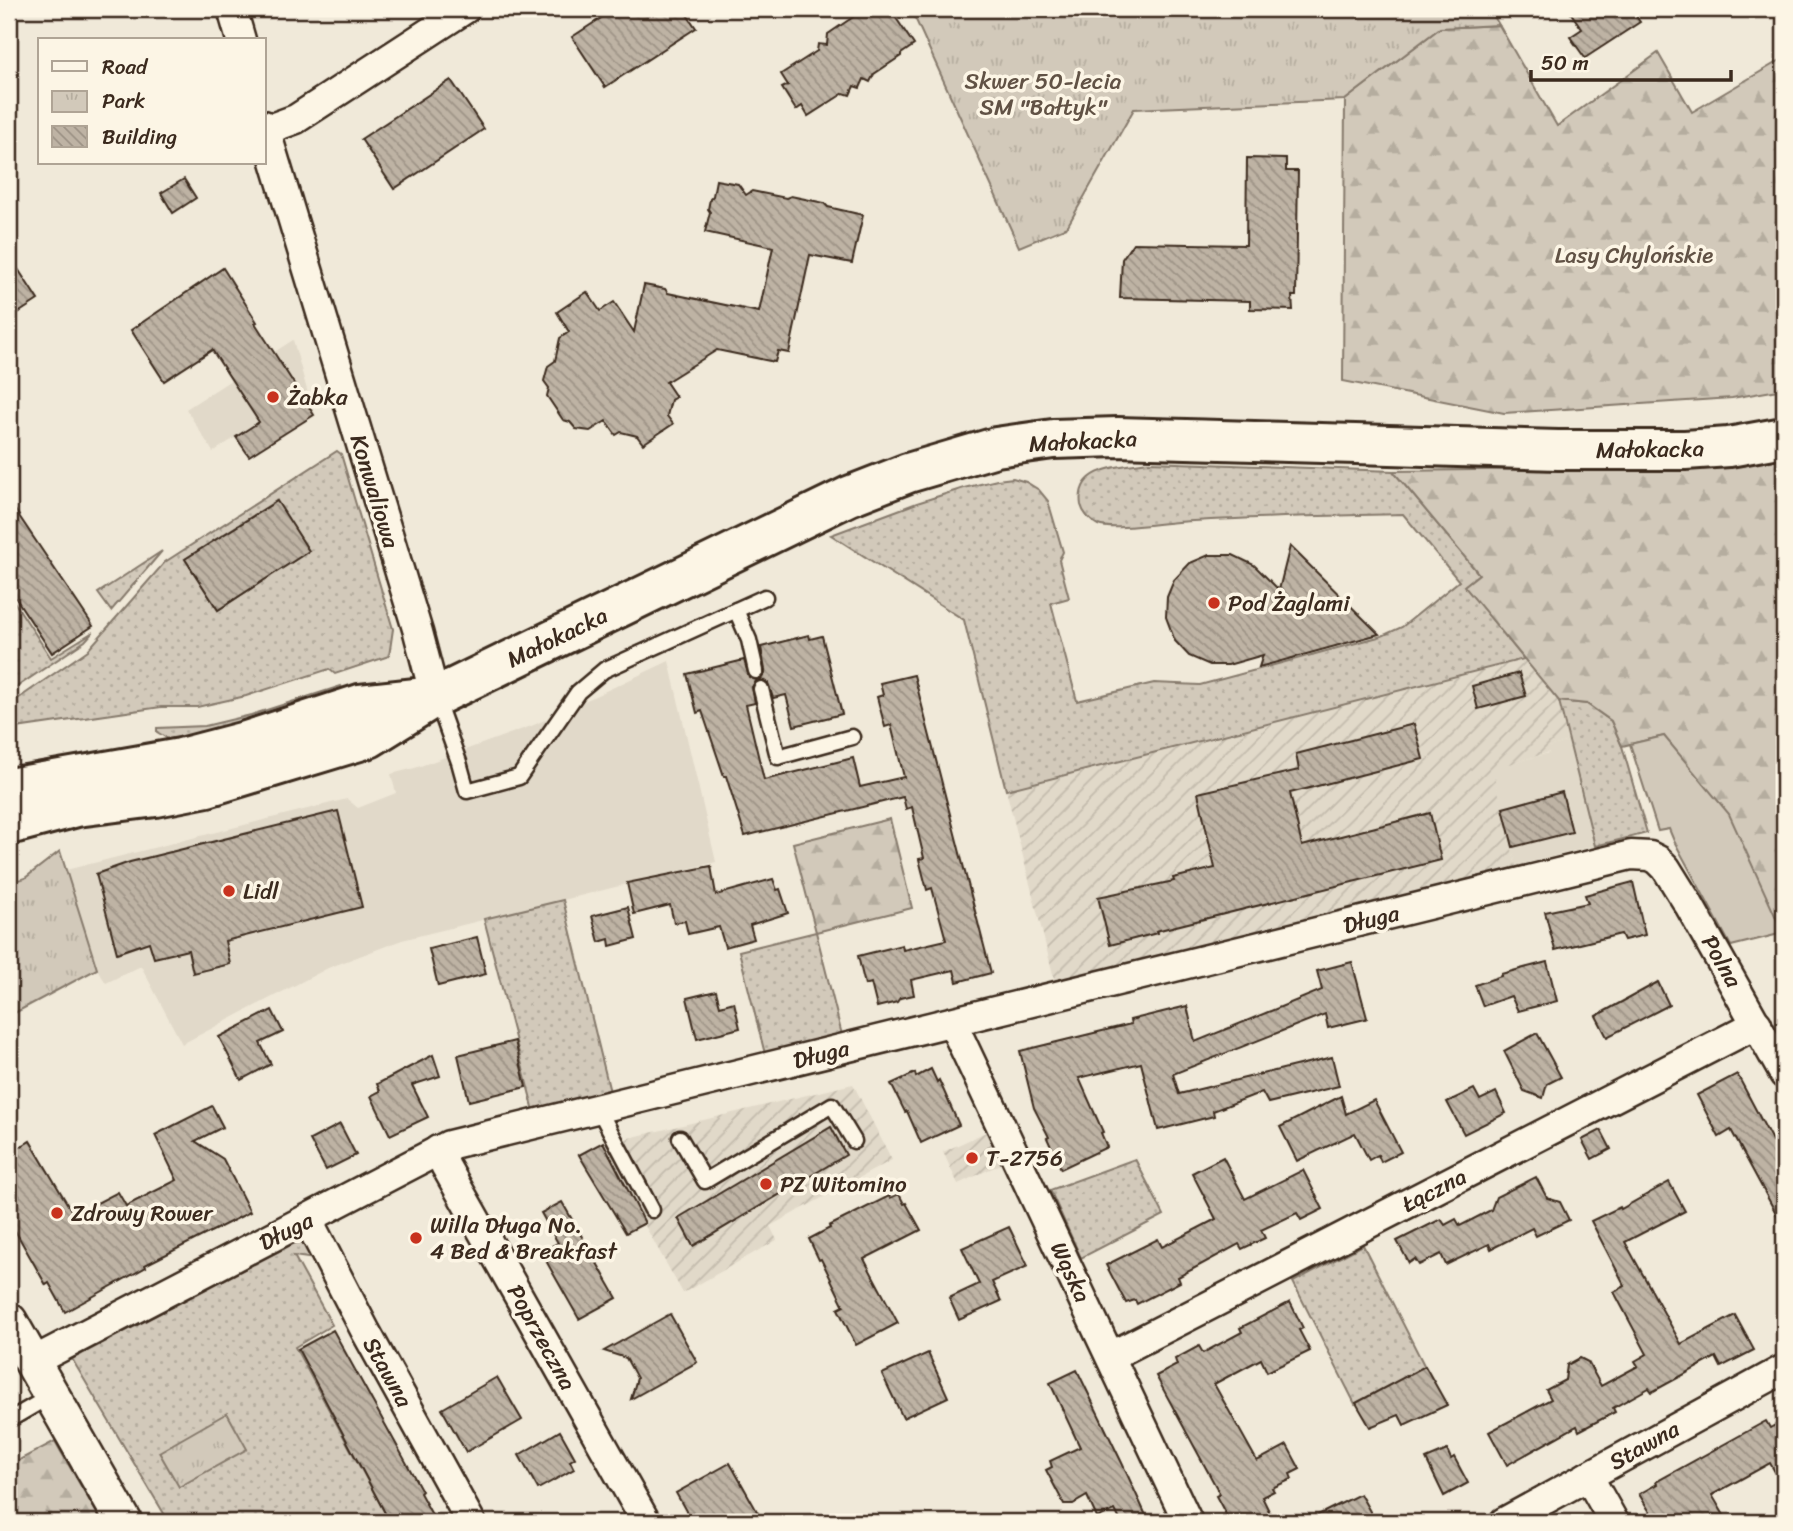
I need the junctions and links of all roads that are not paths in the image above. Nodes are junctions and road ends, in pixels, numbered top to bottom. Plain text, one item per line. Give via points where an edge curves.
1 (232, 9) edge
2 (465, 9) edge
3 (240, 38) edge
4 (266, 127) edge
5 (266, 130) edge
6 (1784, 437) edge
7 (765, 597) dead end
8 (736, 610) junction
9 (756, 671) dead end
10 (761, 689) dead end
11 (435, 696) junction
12 (852, 737) dead end
13 (9, 788) edge
14 (9, 825) edge
15 (1650, 856) joint
16 (952, 1022) junction
17 (1757, 1024) junction
18 (1784, 1074) edge
19 (598, 1108) junction
20 (680, 1138) dead end
21 (854, 1141) dead end
22 (438, 1150) junction
23 (652, 1210) dead end
24 (308, 1220) junction
25 (9, 1321) edge
26 (1111, 1356) junction
27 (32, 1362) junction
28 (1784, 1369) edge
29 (52, 1395) junction
30 (9, 1420) edge
31 (1588, 1476) junction
32 (124, 1522) edge
33 (471, 1522) edge
34 (646, 1522) edge
35 (1188, 1522) edge
36 (1504, 1522) edge
37 (1614, 1522) edge

1 - 3 street
2 - 4 street via 296,119
5 - 11 street, Konwaliowa
6 - 11 main road, Małokacka via 1729,447 1672,450 1118,437 996,447 849,496
7 - 8 lane
8 - 9 lane
8 - 11 lane via 604,670 578,692 519,777 467,791
10 - 12 lane via 778,757
11 - 13 main road, Małokacka via 360,704 181,758
11 - 14 main road, Małokacka via 369,738 207,787 77,807
15 - 16 street, Długa via 1631,855
15 - 17 street, Polna via 1667,868
16 - 19 street, Długa
16 - 26 street, Wąska
17 - 18 street, Polna
17 - 26 street, Łączna
19 - 22 street, Długa
19 - 23 lane
20 - 21 lane via 705,1181 832,1105
22 - 24 street, Długa
22 - 34 street, Poprzeczna
24 - 27 street, Długa
24 - 33 street, Stawna
25 - 27 street
26 - 35 street, Wąska
27 - 29 street
28 - 31 street, Stawna
29 - 30 lane
29 - 32 street
31 - 36 street, Stawna
31 - 37 street

